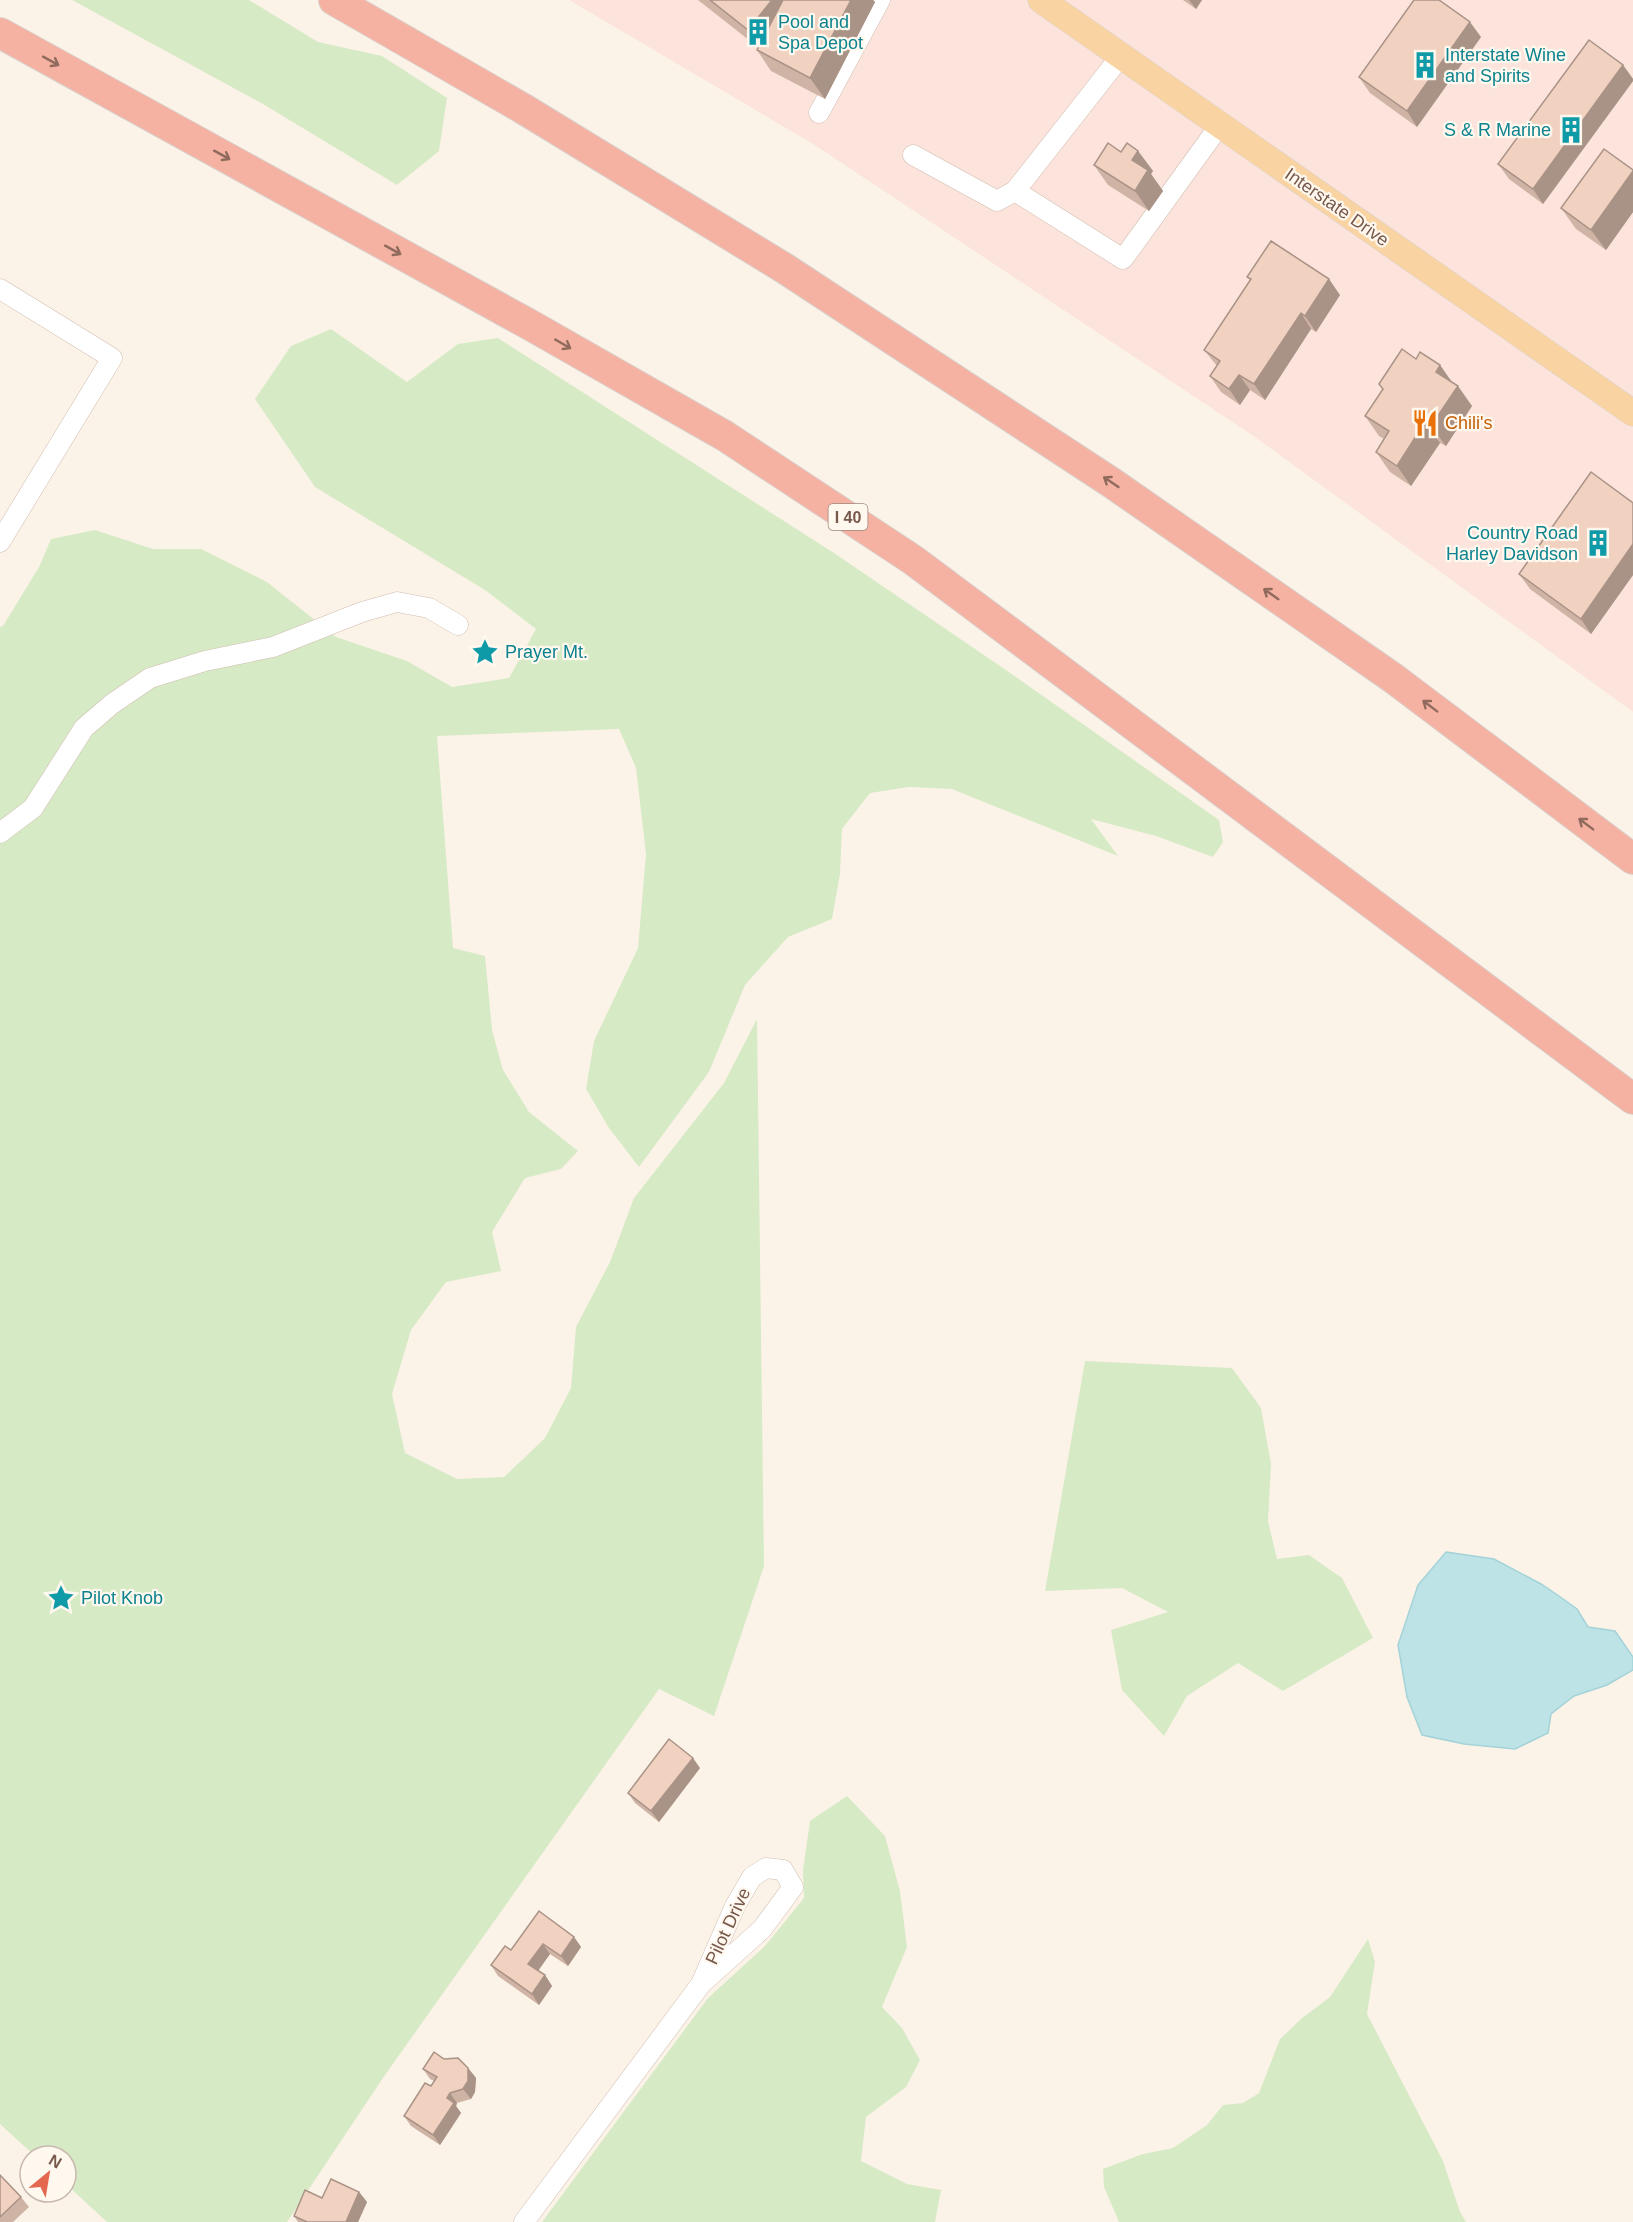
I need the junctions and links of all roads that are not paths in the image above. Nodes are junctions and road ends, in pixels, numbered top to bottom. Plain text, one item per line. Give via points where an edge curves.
1 (334, 0) edge
2 (880, 0) edge
3 (1041, 0) edge
4 (0, 33) edge
5 (1121, 56) junction
6 (819, 113) dead end
7 (1220, 125) junction
8 (914, 155) dead end
9 (1015, 191) junction
10 (0, 289) edge
11 (1633, 411) edge
12 (0, 542) edge
13 (458, 625) dead end
14 (0, 834) edge
15 (1633, 859) edge
16 (1633, 1099) edge
17 (701, 1984) junction
18 (524, 2222) edge

15 -> 1 highway via 1393,678 1112,483 784,268 522,108
2 - 6 street
3 - 5 main road, Interstate Drive
4 -> 16 highway, I 40 via 725,436 914,560
5 - 7 main road, Interstate Drive
5 - 9 street
7 - 9 street via 1123,259
7 - 11 main road, Interstate Drive
8 - 9 street via 997,201
10 - 12 street via 112,358
13 - 14 street via 429,608 397,602 273,647 205,661 150,678 84,728 33,808
17 - 17 street, Pilot Drive via 762,1929 794,1887 783,1870 766,1868 752,1877
17 - 18 street, Pilot Drive

